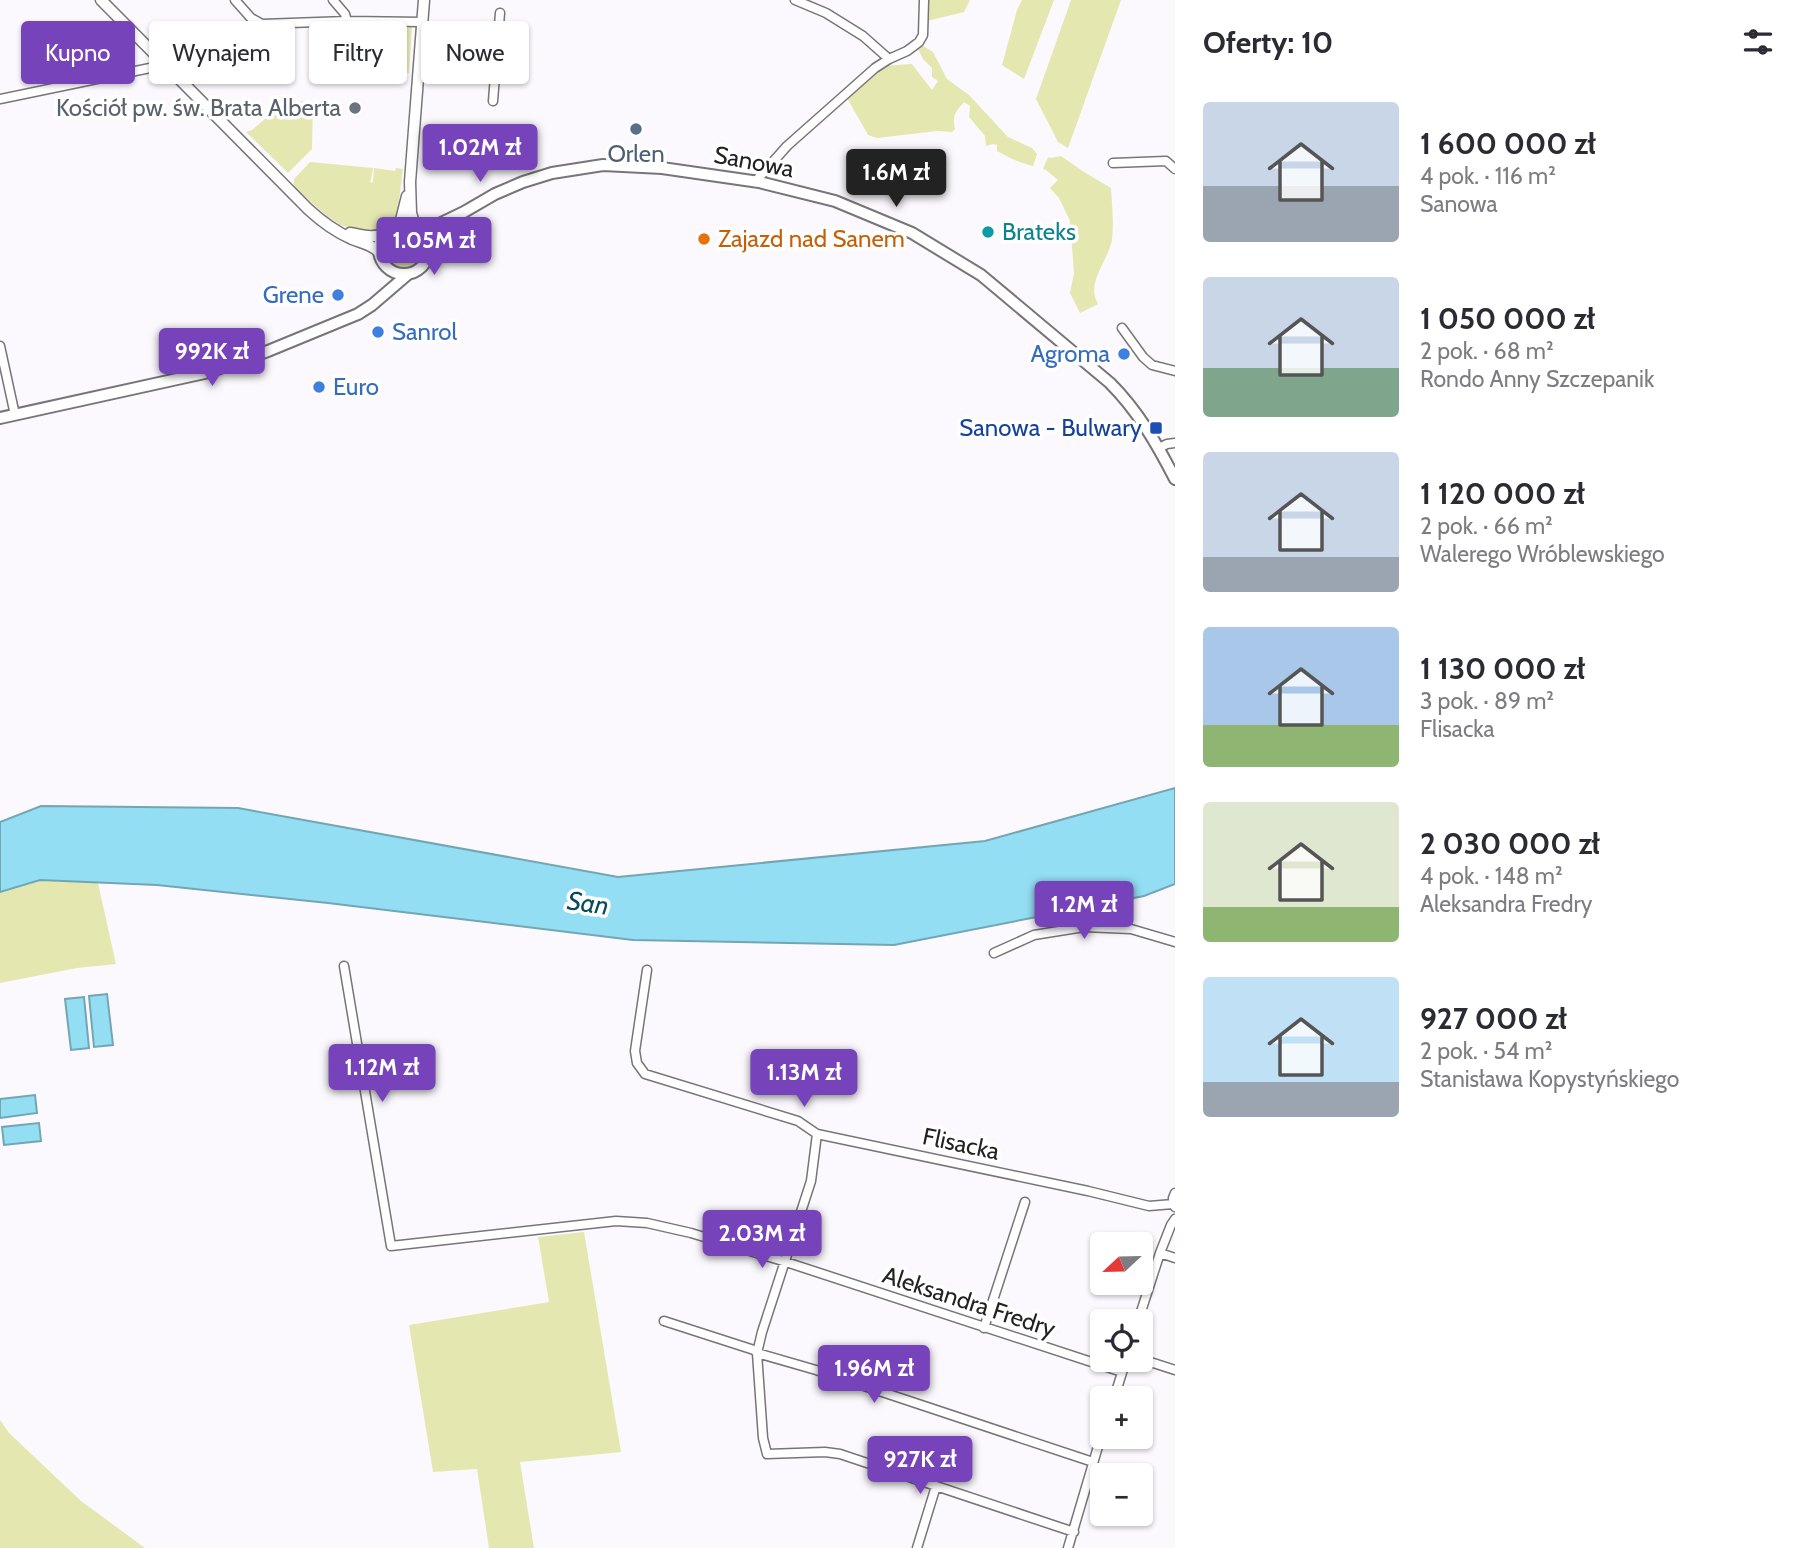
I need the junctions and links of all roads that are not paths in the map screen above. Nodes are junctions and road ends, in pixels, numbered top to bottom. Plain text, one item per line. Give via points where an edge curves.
1 (101, 0) edge
2 (235, 0) edge
3 (333, 0) edge
4 (424, 0) edge
5 (795, 0) edge
6 (923, 0) edge
7 (500, 13) dead end
8 (347, 21) edge
9 (422, 21) edge
10 (499, 21) edge
11 (309, 22) edge
12 (421, 40) edge
13 (149, 48) edge
14 (889, 59) junction
15 (149, 68) edge
16 (185, 84) edge
17 (494, 84) edge
18 (0, 99) edge
19 (493, 102) dead end
20 (1113, 163) dead end
21 (1175, 169) edge
22 (410, 182) junction
23 (755, 182) junction
24 (464, 212) junction
25 (397, 225) junction
26 (417, 228) junction
27 (336, 230) junction
28 (384, 233) junction
29 (429, 246) junction
30 (379, 252) junction
31 (386, 268) junction
32 (407, 275) junction
33 (382, 296) junction
34 (1122, 328) dead end
35 (0, 346) edge
36 (1175, 371) edge
37 (15, 415) junction
38 (0, 418) edge
39 (1175, 443) edge
40 (1159, 448) junction
41 (1175, 479) edge
42 (1175, 942) edge
43 (994, 953) dead end
44 (344, 966) dead end
45 (647, 970) dead end
46 (817, 1135) junction
47 (1175, 1193) edge
48 (1024, 1202) dead end
49 (1174, 1206) edge
50 (1175, 1219) edge
51 (1160, 1253) junction
52 (1175, 1258) edge
53 (786, 1262) junction
54 (1142, 1309) edge
55 (664, 1321) dead end
56 (984, 1328) junction
57 (757, 1353) junction
58 (1090, 1362) edge
59 (1153, 1363) edge
60 (1175, 1370) edge
61 (1122, 1372) edge
62 (1118, 1386) edge
63 (1097, 1449) edge
64 (1093, 1462) junction
65 (936, 1486) junction
66 (1073, 1532) junction
67 (917, 1548) edge
68 (1068, 1548) edge

1 - 13 street
2 - 11 street via 262,24
3 - 8 street
4 - 9 street
5 - 14 street via 863,36
6 - 14 street via 919,42
7 - 10 street
12 - 22 street
14 - 23 street via 787,146
15 - 18 street
16 - 27 street via 307,209
17 - 19 street
20 - 21 street via 1166,161
22 - 25 street
22 - 26 street via 411,212
23 - 24 main road, Sanowa via 662,168 603,165 552,173 495,194
23 - 40 main road, Sanowa via 835,201 874,216 981,275 1110,383 1134,409
24 - 26 main road via 433,227
24 - 29 main road
25 - 26 main road
25 - 28 main road
26 - 29 main road
27 - 28 street via 370,237
27 - 30 street
28 - 30 main road
29 - 32 main road via 426,263
30 - 31 main road
31 - 32 main road
31 - 33 main road via 389,275
32 - 33 main road
33 - 37 main road via 351,317 223,368
34 - 36 street via 1143,358
35 - 37 street
37 - 38 main road
39 - 40 street
40 - 41 main road, Sanowa
42 - 43 street via 1130,929 1084,927 1034,935
44 - 53 street, Aleksandra Fredry via 391,1246 622,1221 669,1227
45 - 46 street, Flisacka via 635,1051 645,1074 798,1121
46 - 49 street, Flisacka via 1149,1206
46 - 53 street via 811,1181
47 - 49 street
48 - 56 street
50 - 51 street
51 - 52 street
51 - 54 street
53 - 56 street, Aleksandra Fredry
53 - 57 street
55 - 57 street
56 - 58 street, Aleksandra Fredry
57 - 64 street
57 - 65 street via 767,1454 840,1454
59 - 60 street
61 - 62 street
63 - 64 street
64 - 66 street
65 - 66 street
65 - 67 street
66 - 68 street

